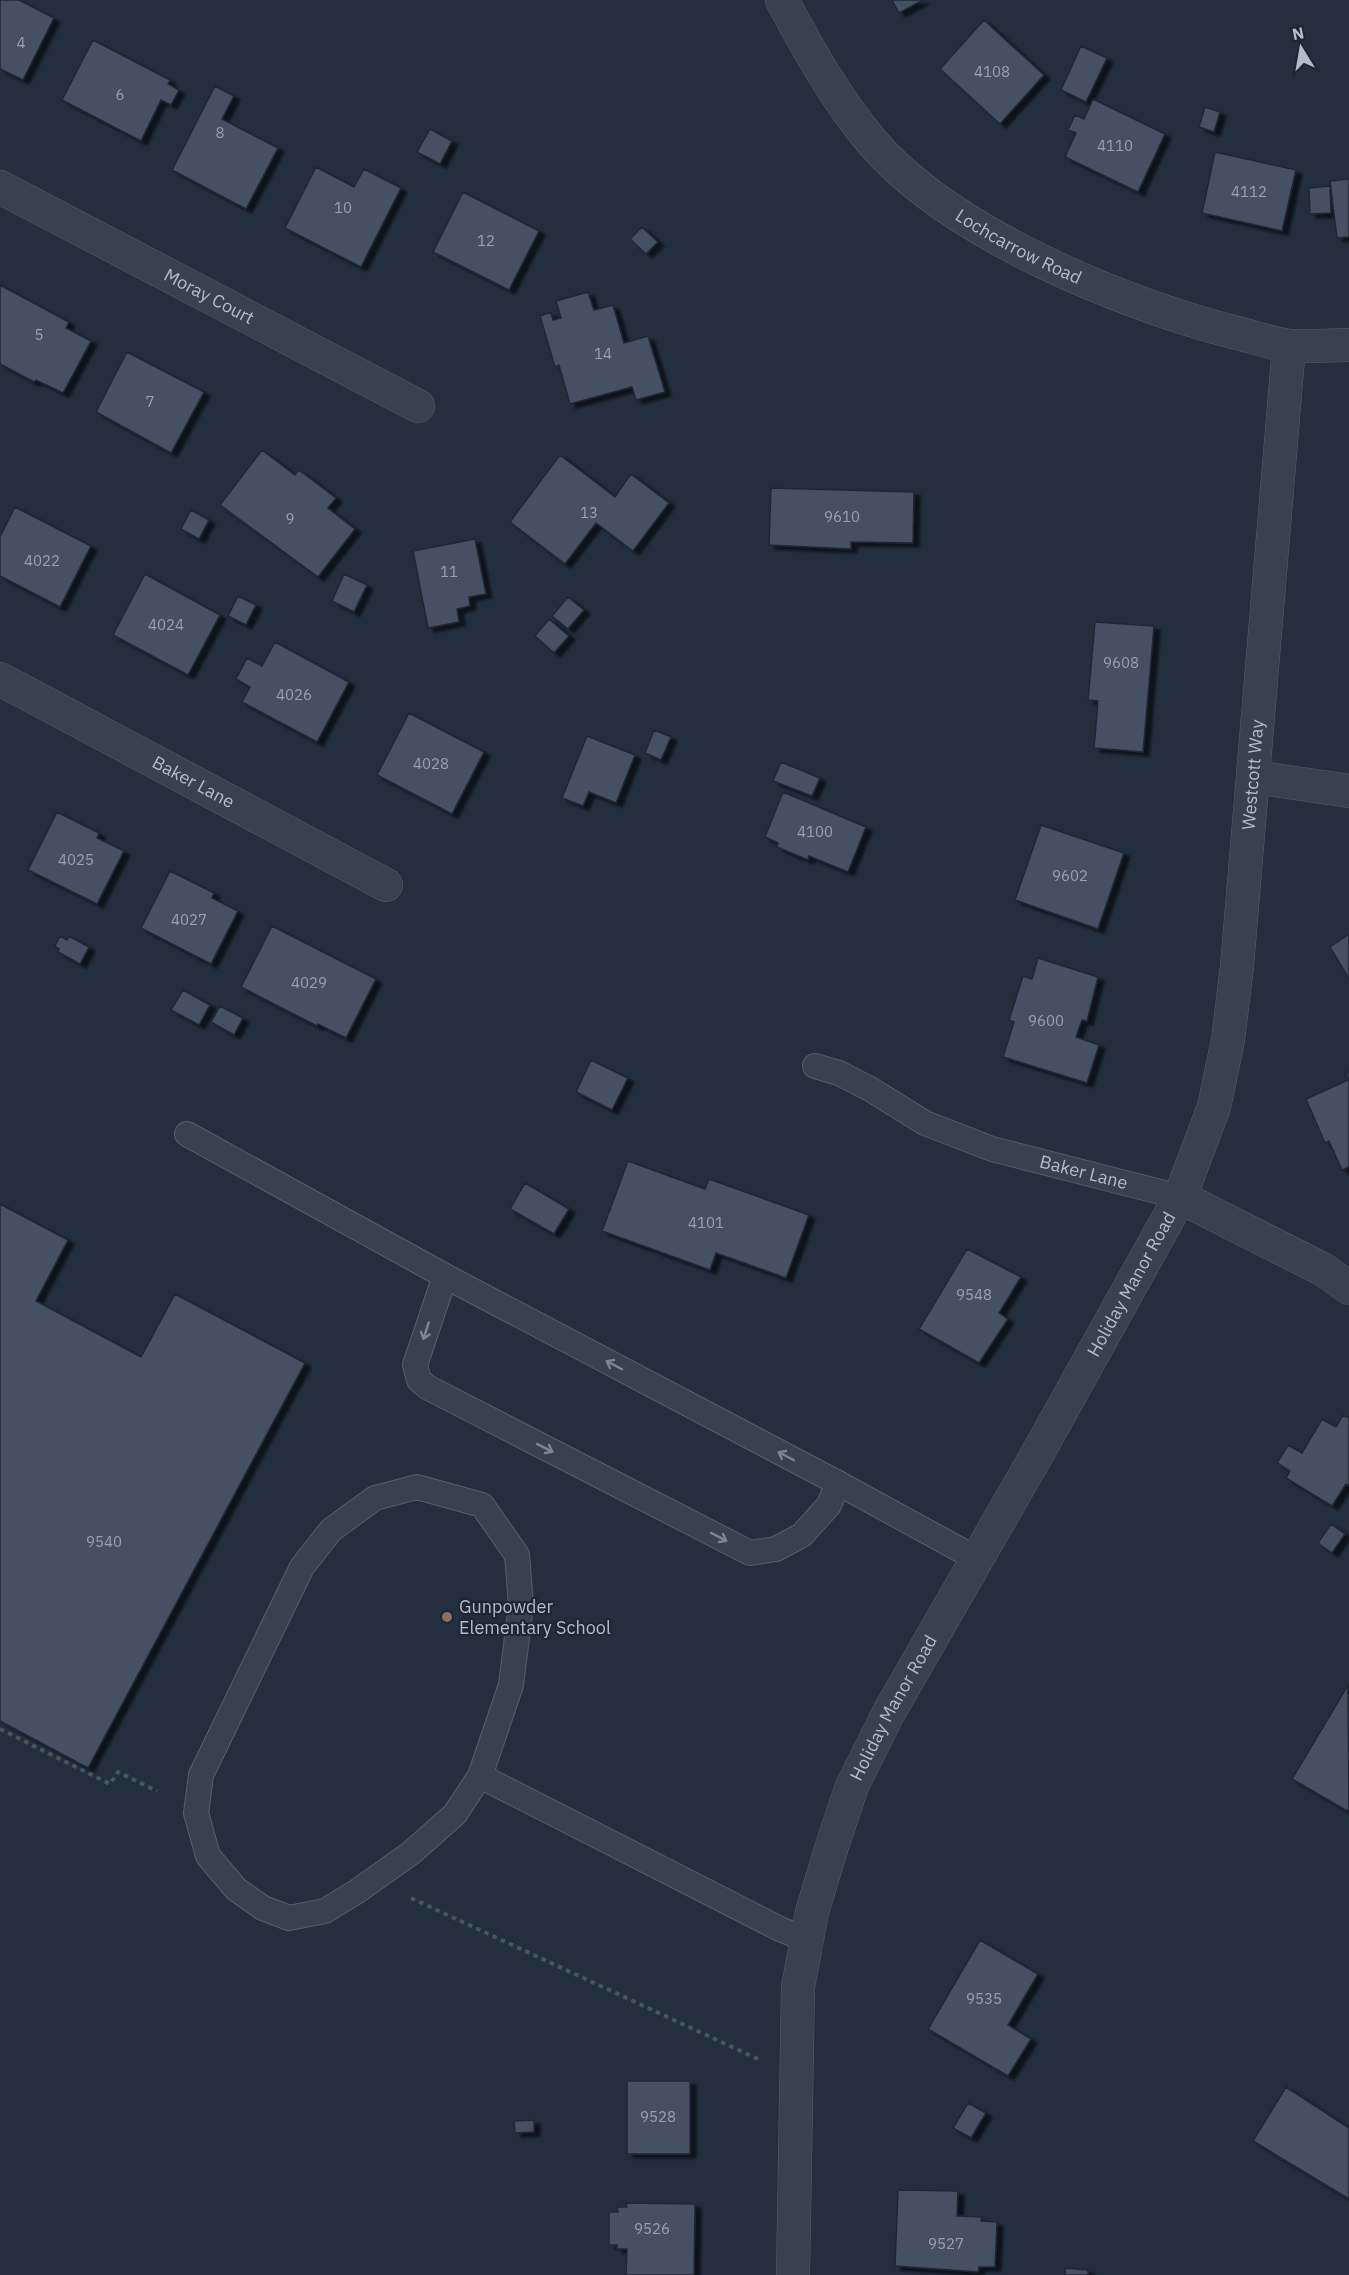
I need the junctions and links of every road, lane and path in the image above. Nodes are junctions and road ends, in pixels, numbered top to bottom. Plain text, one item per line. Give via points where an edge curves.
1 (782, 0) edge
2 (0, 187) edge
3 (1349, 345) edge
4 (1289, 346) junction
5 (418, 406) dead end
6 (0, 680) edge
7 (1254, 777) junction
8 (1349, 791) edge
9 (386, 885) dead end
10 (815, 1066) dead end
11 (187, 1134) dead end
12 (1180, 1197) junction
13 (445, 1276) junction
14 (1349, 1288) edge
15 (838, 1483) junction
16 (977, 1559) junction
17 (0, 1729) edge
18 (480, 1776) junction
19 (157, 1791) dead end
20 (411, 1898) dead end
21 (807, 1940) junction
22 (758, 2060) dead end
23 (793, 2275) edge

1 - 4 street, Lochcarrow Road via 842,102 872,142 919,188 1019,249 1075,276 1192,322
2 - 5 street, Moray Court
3 - 4 street, Lochcarrow Road
4 - 7 street, Westcott Way
6 - 9 street, Baker Lane
7 - 8 street
7 - 12 street, Westcott Way via 1228,1040 1214,1107
10 - 12 lane, Baker Lane via 870,1089 925,1123 992,1149
11 - 13 lane
12 - 14 street, Baker Lane via 1324,1270
12 - 16 street, Holiday Manor Road
15 -> 13 lane
13 -> 15 lane via 415,1365 419,1380 438,1393 750,1553 776,1549 802,1535 829,1504
15 - 16 lane
16 - 21 street, Holiday Manor Road via 888,1714 852,1786 812,1912
17 - 19 path via 110,1784 118,1772
18 - 18 lane via 511,1685 521,1605 518,1555 482,1505 417,1486 375,1498 331,1530 303,1567 201,1775 196,1813 208,1856 236,1890 263,1908 289,1918 325,1911 411,1853 455,1814
18 - 21 lane
20 - 22 path
21 - 23 street, Holiday Manor Road via 798,1987

